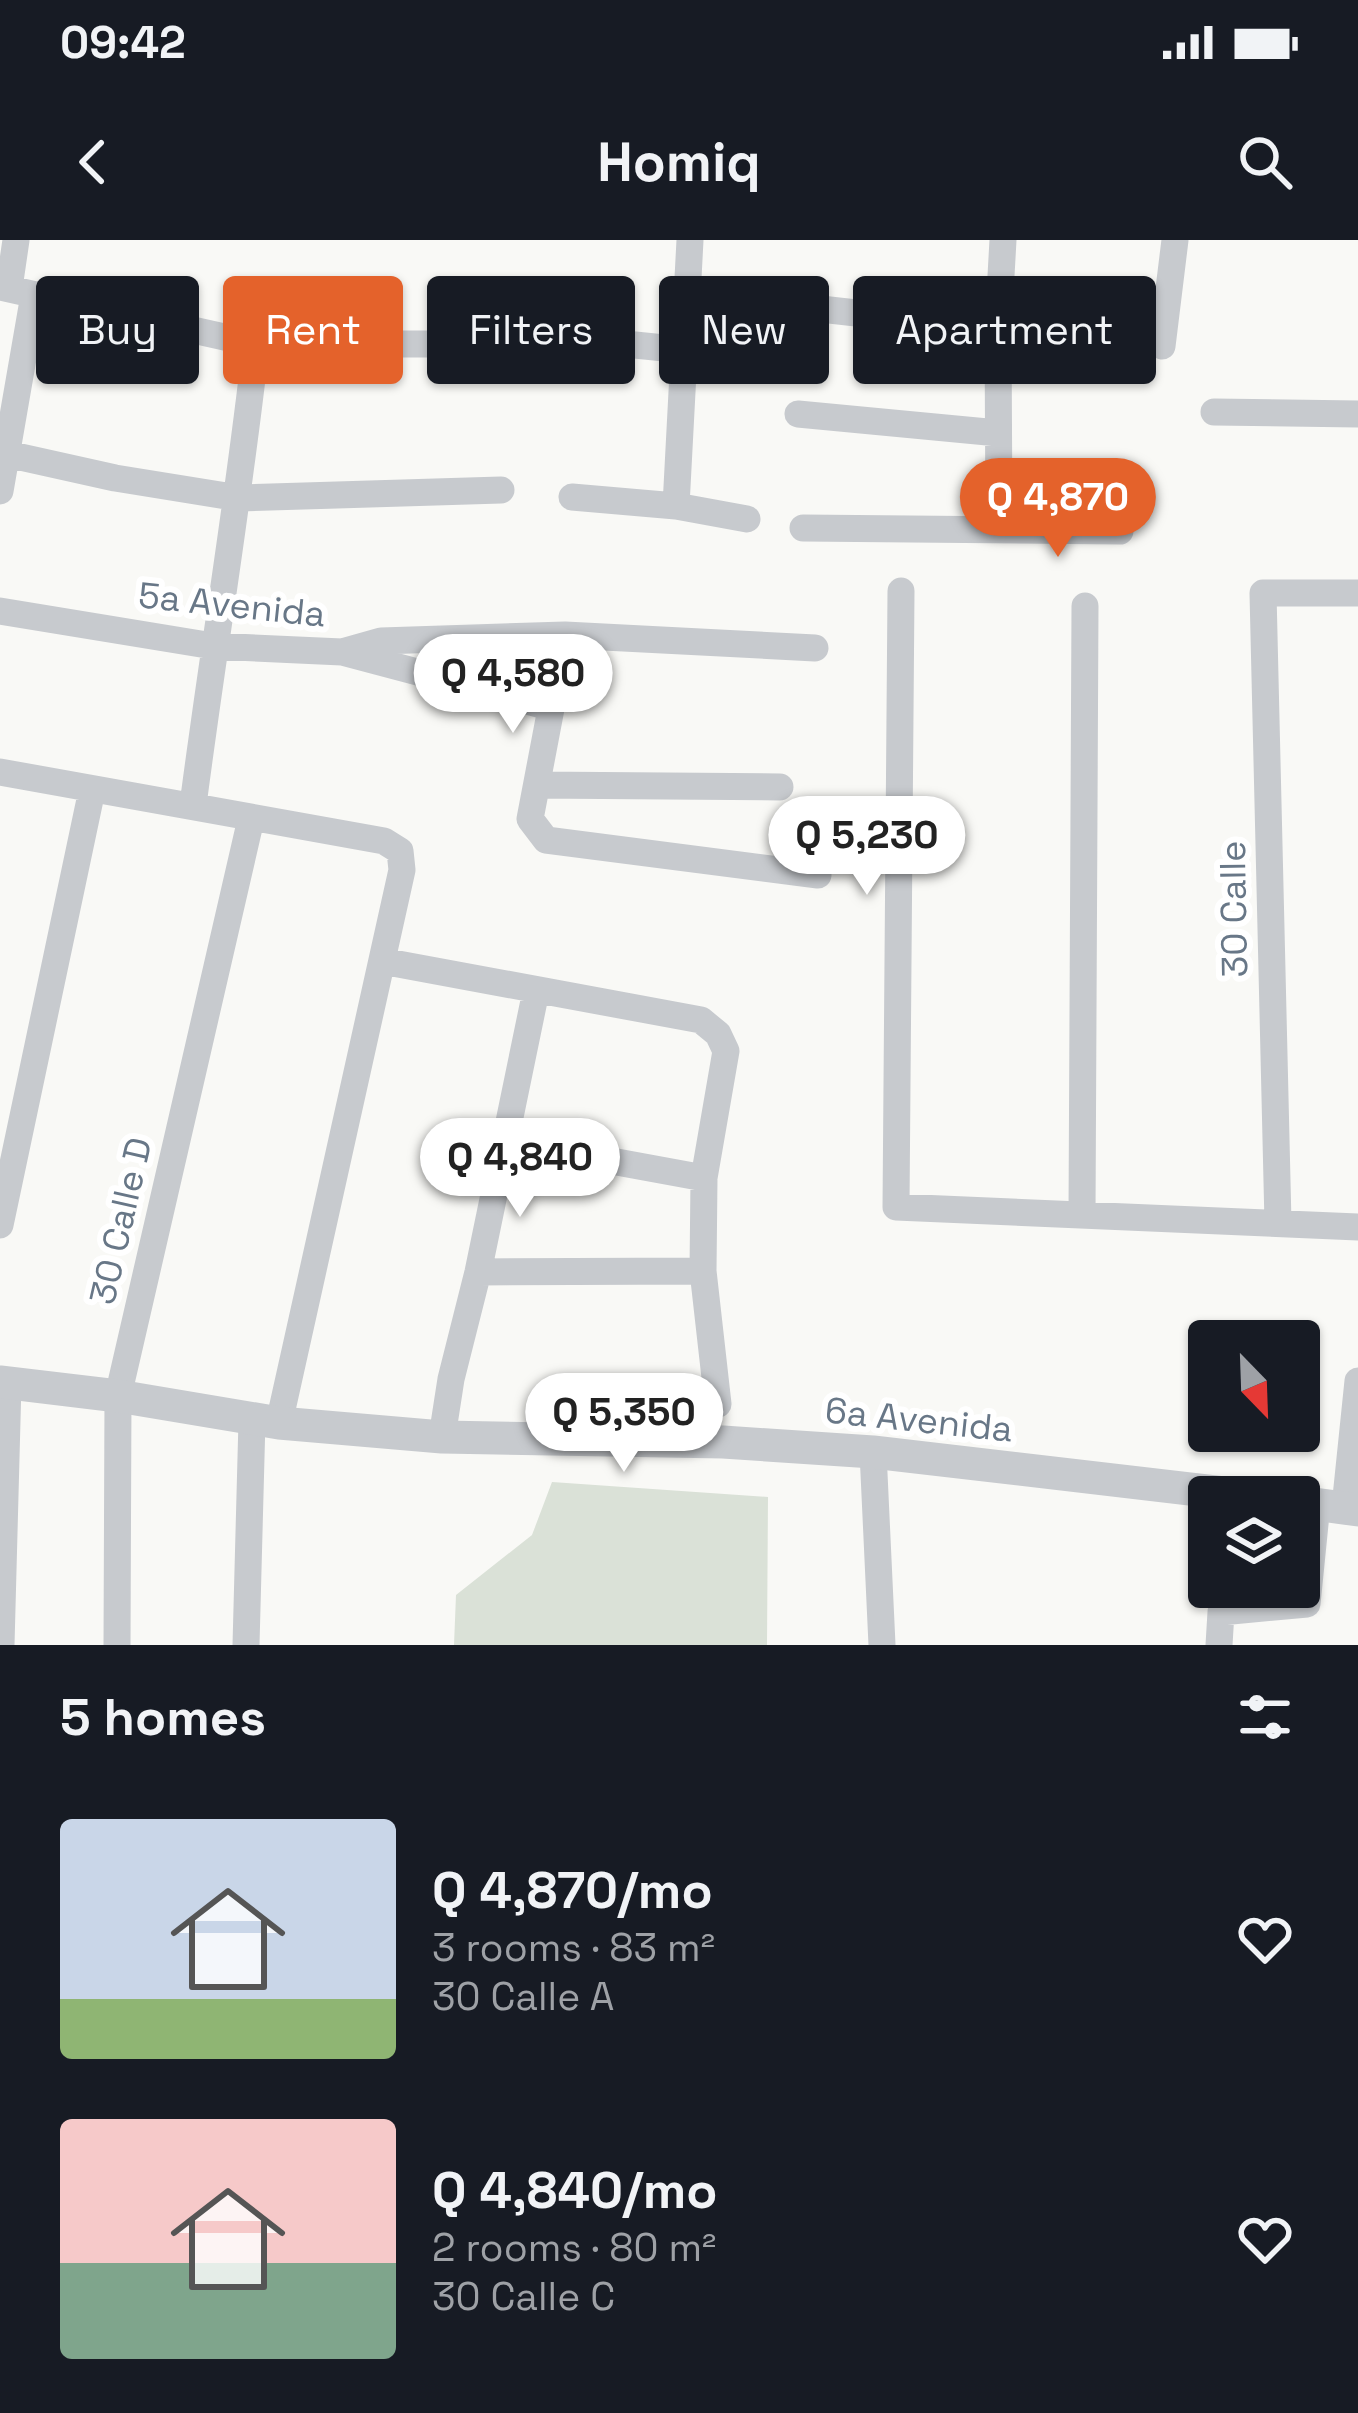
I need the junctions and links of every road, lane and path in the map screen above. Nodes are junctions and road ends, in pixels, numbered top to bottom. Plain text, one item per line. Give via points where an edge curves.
1 (16, 240) edge
2 (690, 240) edge
3 (1003, 240) edge
4 (1175, 240) edge
5 (688, 276) edge
6 (1001, 276) edge
7 (14, 290) edge
8 (223, 337) edge
9 (1162, 346) dead end
10 (252, 384) edge
11 (682, 384) edge
12 (998, 384) edge
13 (1214, 412) dead end
14 (798, 414) dead end
15 (1358, 414) edge
16 (998, 433) junction
17 (7, 454) junction
18 (500, 490) dead end
19 (0, 491) edge
20 (572, 497) dead end
21 (239, 498) junction
22 (676, 506) junction
23 (747, 520) dead end
24 (999, 527) junction
25 (802, 528) dead end
26 (1120, 531) dead end
27 (901, 591) dead end
28 (1358, 593) edge
29 (1085, 606) dead end
30 (0, 610) edge
31 (565, 635) junction
32 (213, 646) junction
33 (815, 648) dead end
34 (342, 652) junction
35 (549, 707) junction
36 (0, 772) edge
37 (536, 785) junction
38 (780, 787) dead end
39 (92, 790) junction
40 (193, 805) junction
41 (250, 819) junction
42 (818, 875) dead end
43 (382, 961) junction
44 (536, 991) junction
45 (503, 1141) junction
46 (704, 1178) junction
47 (1082, 1215) junction
48 (1278, 1223) junction
49 (0, 1225) edge
50 (1358, 1227) edge
51 (703, 1270) junction
52 (478, 1272) junction
53 (1358, 1381) edge
54 (4, 1382) edge
55 (118, 1396) junction
56 (718, 1404) dead end
57 (266, 1422) junction
58 (442, 1437) junction
59 (873, 1452) junction
60 (1188, 1489) edge
61 (1330, 1506) edge
62 (1, 1645) edge
63 (117, 1645) edge
64 (246, 1645) edge
65 (882, 1645) edge
66 (1219, 1645) edge

1 - 7 street
2 - 5 street
3 - 6 street
4 - 9 street
7 - 8 street
7 - 17 street
10 - 21 street
11 - 22 street
12 - 16 street
13 - 15 street
14 - 16 street
16 - 24 street
17 - 19 street
17 - 21 street
18 - 21 street
20 - 22 street
21 - 32 street
22 - 23 street
24 - 25 street
24 - 26 street
27 - 47 street via 896,1207
28 - 48 street, 30 Calle via 1263,593
29 - 47 street
30 - 32 street, 5a Avenida
31 - 33 street, 5a Avenida
31 - 34 street, 5a Avenida via 382,640
31 - 35 street
32 - 34 street, 5a Avenida
32 - 40 street
34 - 35 street
35 - 37 street
36 - 39 street
37 - 38 street
37 - 42 street via 530,819 546,840
39 - 40 street
39 - 49 street
40 - 41 street
41 - 43 street via 384,841 400,851
41 - 55 street, 30 Calle D
43 - 44 street
43 - 57 street
44 - 45 street
44 - 46 street via 701,1020 718,1034 726,1052
45 - 46 street
45 - 52 street
46 - 51 street
47 - 48 street
48 - 50 street
51 - 52 street
51 - 56 street
52 - 58 street
53 - 61 street
54 - 55 street, 6a Avenida
54 - 62 street
55 - 57 street, 6a Avenida
55 - 63 street, 30 Calle D
57 - 58 street, 6a Avenida
57 - 64 street
58 - 59 street, 6a Avenida
59 - 60 street, 6a Avenida
59 - 65 street
61 - 66 street via 1307,1604 1221,1612

